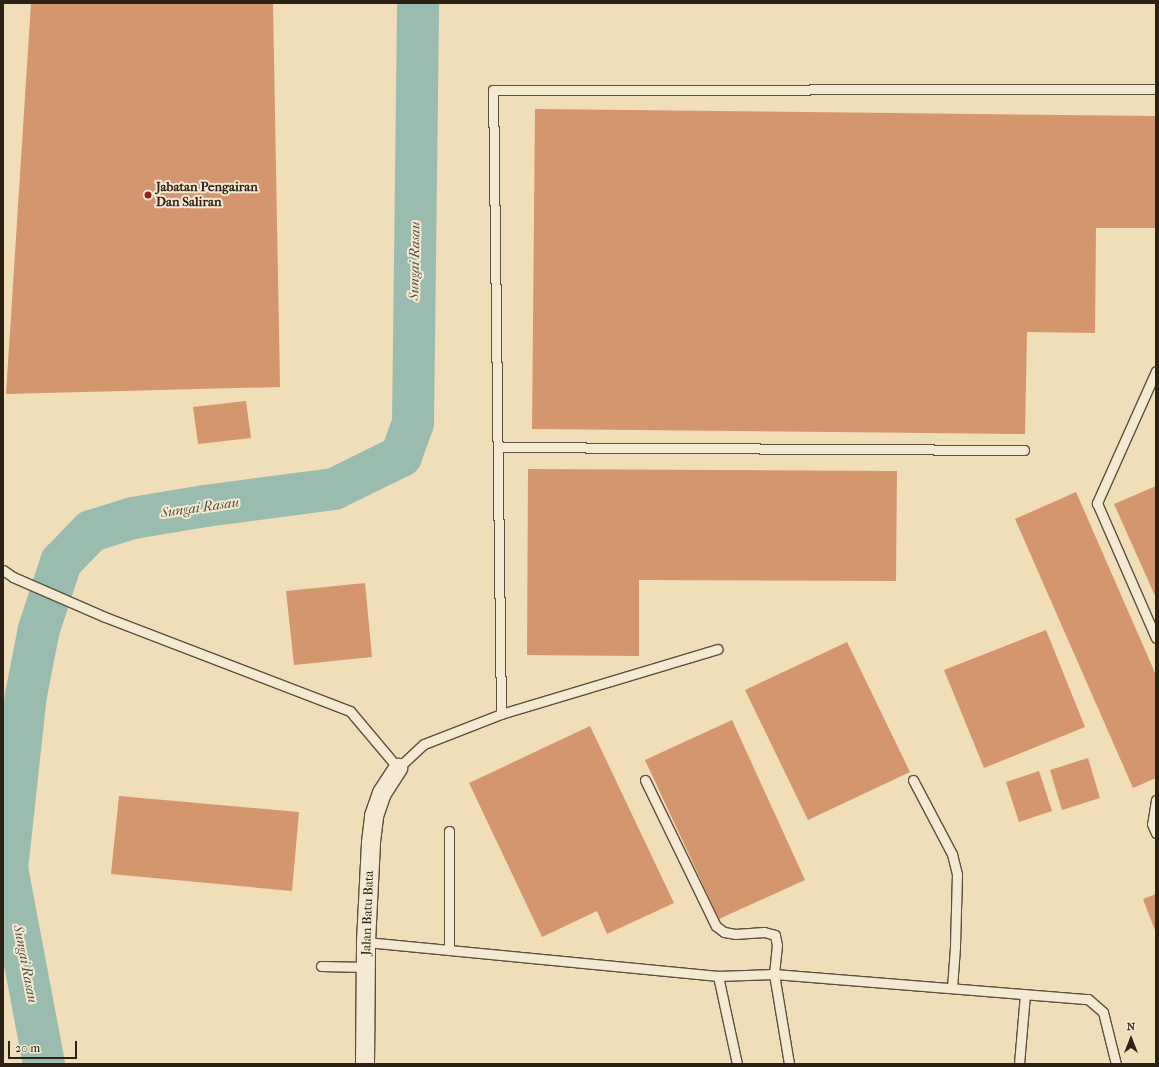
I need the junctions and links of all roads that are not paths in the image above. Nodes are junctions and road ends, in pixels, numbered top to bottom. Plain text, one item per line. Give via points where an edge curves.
1 (1156, 89) edge
2 (1156, 371) edge
3 (498, 447) junction
4 (1024, 450) dead end
5 (3, 570) edge
6 (1156, 638) edge
7 (716, 649) dead end
8 (501, 714) junction
9 (398, 768) junction
10 (645, 780) dead end
11 (913, 780) dead end
12 (1156, 800) edge
13 (449, 831) dead end
14 (1156, 833) edge
15 (366, 942) junction
16 (449, 949) junction
17 (321, 966) dead end
18 (366, 967) junction
19 (774, 974) junction
20 (718, 976) junction
21 (952, 988) junction
22 (1025, 994) junction
23 (365, 1064) edge
24 (737, 1064) edge
25 (789, 1064) edge
26 (1019, 1064) edge
27 (1116, 1064) edge

1 - 3 lane via 493,90
2 - 6 lane via 1097,503
3 - 4 lane
3 - 8 lane
5 - 9 lane via 13,577 105,618 350,711
7 - 8 lane
8 - 9 lane via 424,744
9 - 15 street, Jalan Batu Bata via 382,793 374,816 370,842
10 - 19 lane via 716,926 724,932 735,934 764,932 775,935 777,946
11 - 21 lane via 952,854 957,874
12 - 14 lane via 1152,824
13 - 16 lane
15 - 16 lane
15 - 18 street, Jalan Batu Bata
16 - 20 lane
17 - 18 lane
18 - 23 street, Jalan Batu Bata
19 - 20 lane
19 - 21 lane
19 - 25 lane
20 - 24 lane
21 - 22 lane
22 - 26 lane
22 - 27 lane via 1088,999 1103,1012

